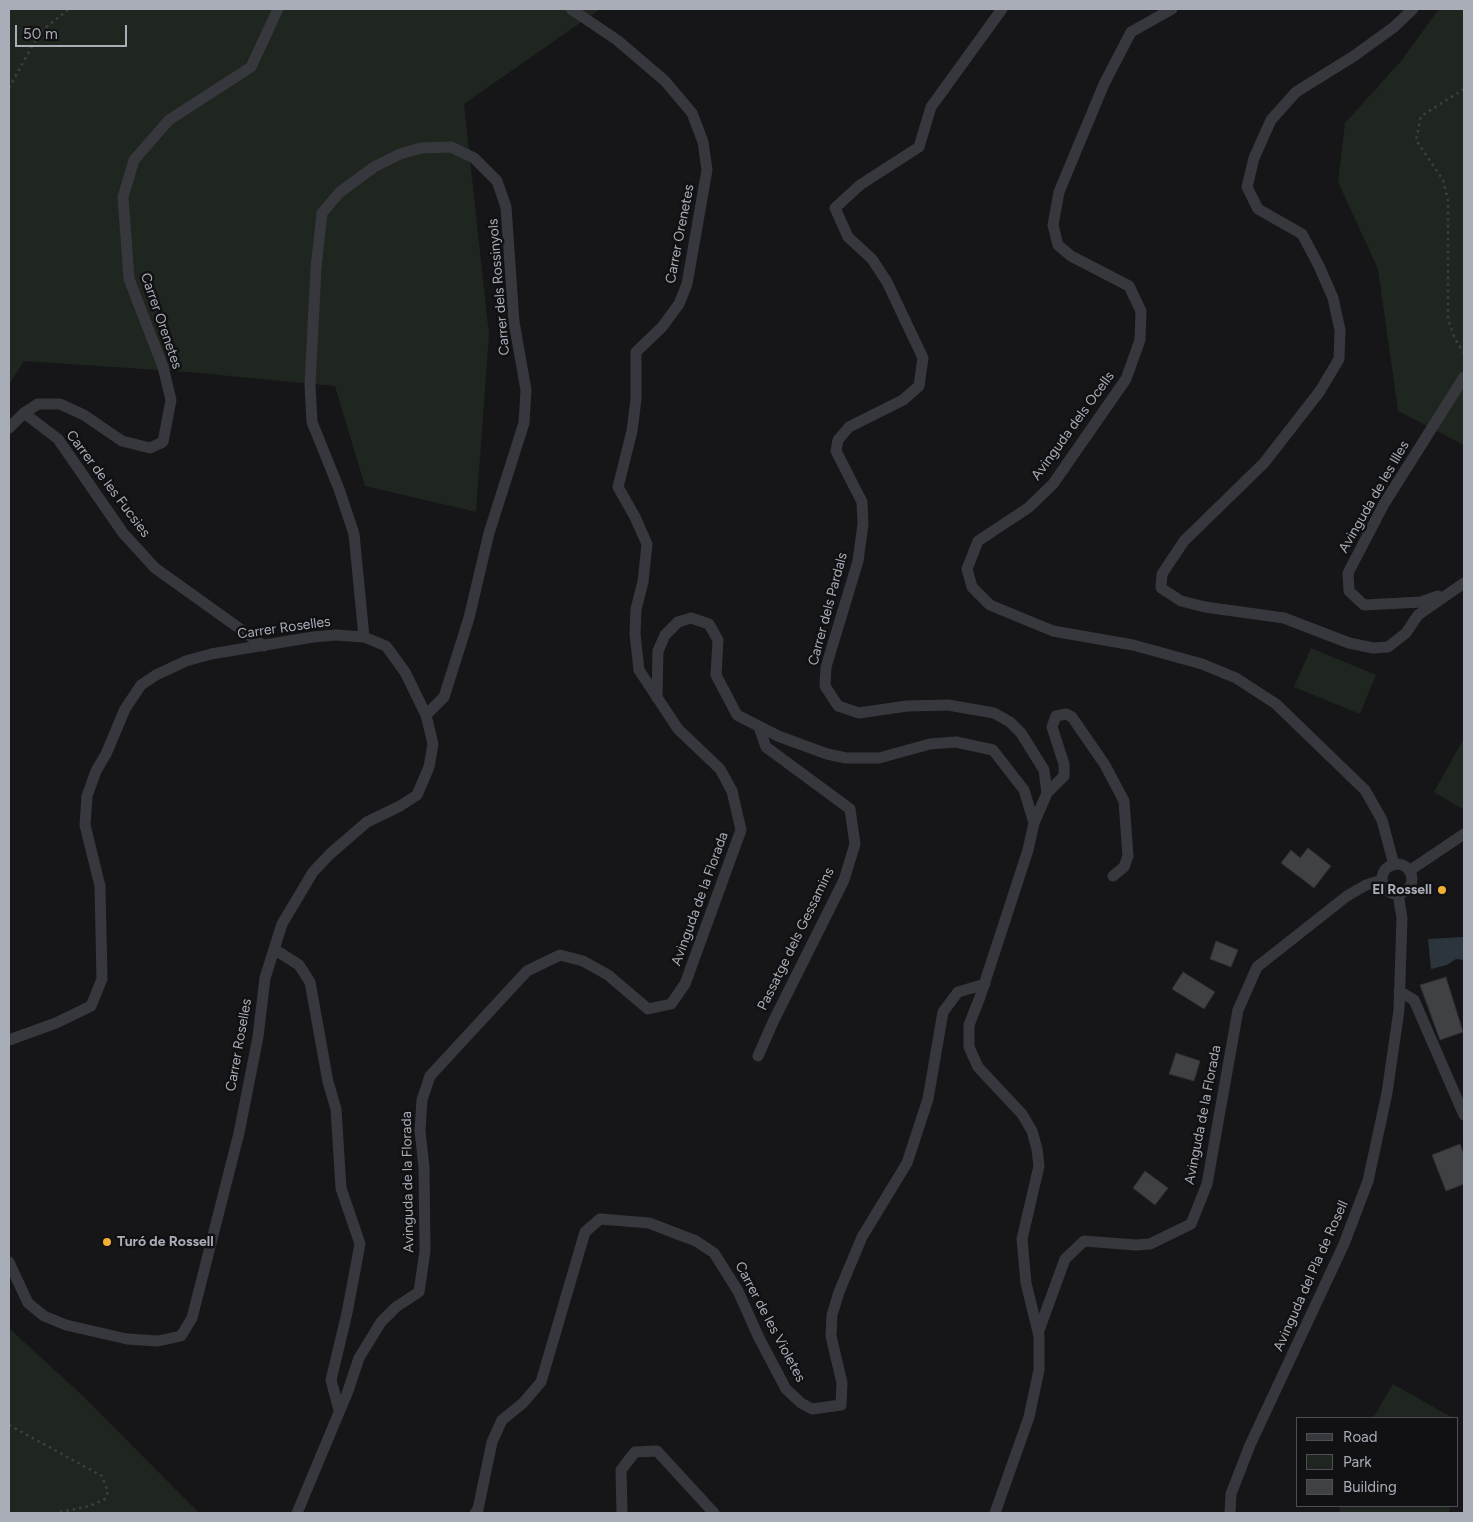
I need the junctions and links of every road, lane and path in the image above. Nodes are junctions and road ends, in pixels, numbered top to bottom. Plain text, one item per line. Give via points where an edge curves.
1 (69, 9) edge
2 (278, 9) edge
3 (571, 9) edge
4 (1002, 9) edge
5 (1172, 9) edge
6 (1413, 9) edge
7 (9, 88) edge
8 (1464, 89) edge
9 (1464, 353) edge
10 (1464, 377) edge
11 (24, 413) junction
12 (9, 428) edge
13 (1464, 583) edge
14 (1454, 590) junction
15 (364, 637) junction
16 (264, 646) junction
17 (658, 700) junction
18 (426, 715) junction
19 (759, 727) junction
20 (1048, 793) junction
21 (1034, 823) junction
22 (1464, 834) edge
23 (1394, 865) junction
24 (1409, 871) junction
25 (1113, 876) dead end
26 (1382, 880) junction
27 (1398, 894) junction
28 (274, 950) junction
29 (985, 984) junction
30 (1399, 991) junction
31 (9, 1040) edge
32 (758, 1056) dead end
33 (1464, 1115) edge
34 (9, 1262) edge
35 (1038, 1333) junction
36 (339, 1410) junction
37 (9, 1425) edge
38 (55, 1513) edge
39 (297, 1513) edge
40 (475, 1513) edge
41 (622, 1513) edge
42 (714, 1513) edge
43 (995, 1513) edge
44 (1230, 1513) edge

1 - 7 path via 40,32
2 - 11 street, Carrer Orenetes via 250,68 169,120 134,160 123,197 129,279 163,367 171,400 163,442 150,448 122,441 84,414 60,404 38,404
3 - 17 street, Carrer Orenetes via 617,40 665,81 692,113 703,142 708,170 688,284 679,304 662,327 636,352 632,432 618,487 647,544 635,634 639,670
4 - 20 street, Carrer dels Pardals via 931,107 918,147 860,185 835,208 848,237 872,259 887,282 923,358 919,386 903,400 849,427 838,440 836,451 862,502 862,524 858,562 826,667 825,686 838,706 859,713 907,706 948,705 994,713 1021,733 1044,770
5 - 23 street, Avinguda dels Ocells via 1131,32 1104,84 1059,192 1053,225 1058,245 1071,256 1129,286 1141,310 1140,340 1132,363 1126,379 1052,484 1028,508 978,541 967,568 969,578 972,587 990,605 1011,614 1053,631 1133,645 1202,664 1236,678 1276,704 1365,790 1382,820
6 - 14 street via 1354,56 1296,92 1271,120 1254,158 1247,188 1258,209 1302,234 1320,266 1333,298 1338,322 1339,359 1320,391 1264,463 1184,541 1162,574 1161,588 1182,601 1284,618 1373,648 1388,647 1406,633 1418,615
8 - 9 path via 1421,116 1416,140 1443,180 1448,201 1448,319
10 - 14 street, Avinguda de les Illes via 1384,504 1348,573 1349,591 1364,606 1421,602
11 - 12 street, Carrer Orenetes
11 - 16 street, Carrer de les Fucsies via 58,440 123,533 155,568
13 - 14 street
15 - 16 street, Carrer Roselles via 313,637
15 - 18 street, Carrer Roselles via 386,646 405,672
15 - 18 street, Carrer dels Rossinyols via 354,534 312,422 310,385 322,213 340,192 374,167 421,148 451,147 474,158 497,181 506,207 514,322 526,390 524,423 489,533 469,618 444,697
16 - 31 street, Carrer Roselles via 211,654 156,675 141,685 125,708 87,796 85,825 100,886 102,979 91,1006
17 - 19 street via 658,651 665,635 678,622 691,618 709,624 718,640 716,675 737,715
17 - 36 street, Avinguda de la Florada via 678,729 720,769 732,791 741,830 685,984 671,1004 648,1009 608,975 583,961 560,955 527,971 430,1076 422,1100 420,1123 425,1251 419,1292 381,1322 359,1358
18 - 28 street, Carrer Roselles via 433,744 429,767 417,795 367,822 313,872 282,924
19 - 21 street via 827,754 846,758 879,758 930,744 956,742 993,750 1024,790
19 - 32 street, Passatge dels Gessamins via 766,747 850,809 855,844 844,880
20 - 21 street
20 - 25 street via 1064,776 1064,764 1052,727 1056,716 1066,714 1072,717 1105,765 1124,802 1128,856 1124,867
21 - 29 street
22 - 24 street
23 - 24 street
23 - 26 street via 1386,869
24 - 27 street via 1411,882
26 - 27 street via 1389,892
26 - 35 street, Avinguda de la Florada via 1347,896 1257,967 1238,1010 1207,1184 1192,1224 1150,1244 1084,1241 1065,1259
27 - 30 street, Avinguda del Pla de Rosell via 1402,918
28 - 34 street, Carrer Roselles via 265,978 258,1037 234,1150 192,1318 180,1336 158,1341 127,1339 66,1325 44,1316 28,1303
28 - 36 street via 299,965 310,982 336,1109 341,1188 360,1244 331,1380
29 - 35 street via 969,1024 969,1047 978,1067 1022,1114 1038,1149 1039,1166 1022,1240 1026,1283
29 - 40 street, Carrer de les Violetes via 958,992 943,1012 928,1098 907,1163 862,1237 839,1292 832,1316 831,1336 842,1383 841,1405 812,1409 786,1389 738,1291 714,1253 696,1241 649,1223 600,1219 585,1232 542,1382 502,1420 492,1442
30 - 33 street via 1414,1000
30 - 44 street, Avinguda del Pla de Rosell via 1387,1093 1368,1181 1344,1244 1250,1445 1231,1494
35 - 43 street via 1039,1370 1035,1395
36 - 39 street
37 - 38 path via 102,1476 108,1492 105,1499 90,1506
41 - 42 street via 621,1470 635,1452 657,1451

